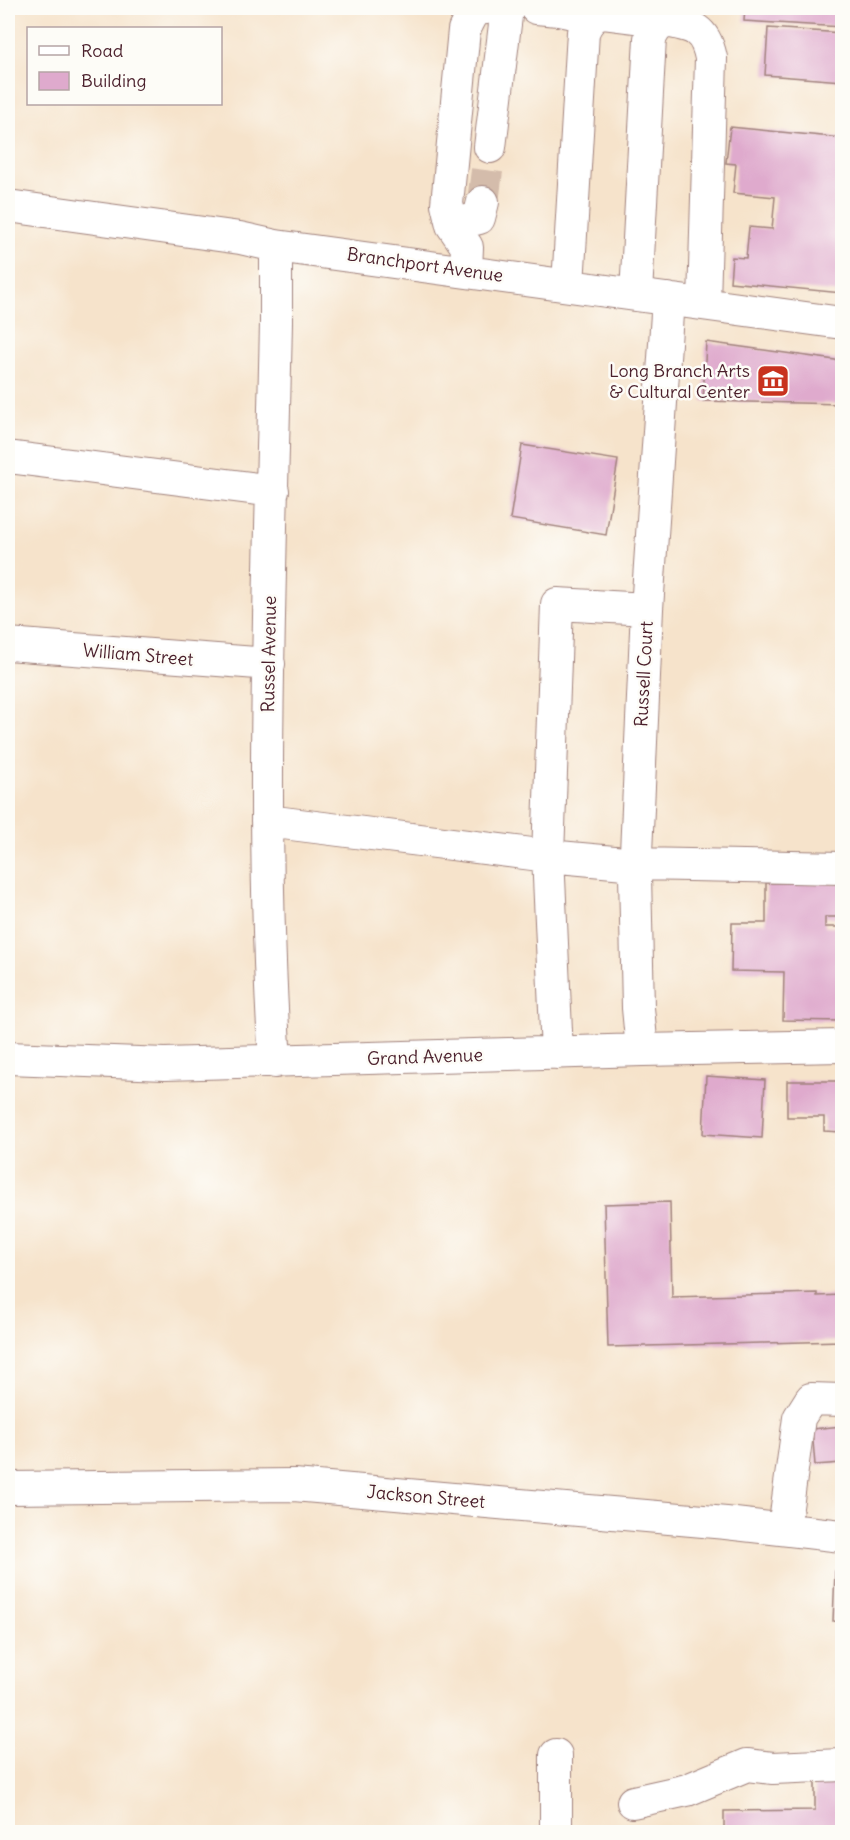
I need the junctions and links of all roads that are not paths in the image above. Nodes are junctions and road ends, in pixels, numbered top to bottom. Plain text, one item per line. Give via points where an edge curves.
1 (486, 8) edge
2 (507, 8) edge
3 (536, 8) edge
4 (593, 12) edge
5 (651, 26) junction
6 (490, 147) tunnel mouth
7 (483, 202) tunnel mouth
8 (8, 206) edge
9 (452, 225) junction
10 (276, 246) junction
11 (466, 271) junction
12 (568, 285) junction
13 (636, 294) junction
14 (668, 299) junction
15 (704, 303) junction
16 (843, 323) edge
17 (8, 458) edge
18 (273, 491) junction
19 (647, 609) junction
20 (8, 644) edge
21 (269, 664) junction
22 (267, 821) junction
23 (548, 856) junction
24 (636, 864) junction
25 (843, 868) edge
26 (843, 1046) edge
27 (642, 1050) junction
28 (557, 1053) junction
29 (8, 1058) edge
30 (275, 1062) junction
31 (843, 1400) edge
32 (8, 1488) edge
33 (784, 1529) junction
34 (843, 1536) edge
35 (556, 1755) dead end
36 (843, 1765) edge
37 (633, 1802) dead end
38 (555, 1833) edge

1 - 9 street via 475,9 464,30 447,204
2 - 6 street
3 - 4 street
4 - 5 street
4 - 12 street via 583,32
5 - 13 street
5 - 15 street via 689,26 708,43 711,58
7 - 9 street via 479,218
8 - 10 street, Branchport Avenue
9 - 11 street via 467,247
10 - 11 street, Branchport Avenue
10 - 18 street, Russel Avenue
11 - 12 street, Branchport Avenue
12 - 13 street, Branchport Avenue
13 - 14 street, Branchport Avenue
14 - 15 street, Branchport Avenue
14 - 19 street, Russell Court
15 - 16 street, Branchport Avenue
17 - 18 street
18 - 21 street, Russel Avenue
19 - 23 street via 557,604
19 - 24 street, Russell Court
20 - 21 street, William Street
21 - 22 street, Russel Avenue
22 - 23 street
22 - 30 street, Russel Avenue
23 - 24 street
23 - 28 street
24 - 25 street
24 - 27 street, Russell Court
26 - 27 street, Grand Avenue
27 - 28 street, Grand Avenue
28 - 30 street, Grand Avenue
29 - 30 street, Grand Avenue via 165,1064
31 - 33 street via 812,1399 799,1418
32 - 33 street, Jackson Street via 294,1485
33 - 34 street, Jackson Street
35 - 38 street
36 - 37 street via 747,1765 687,1790

